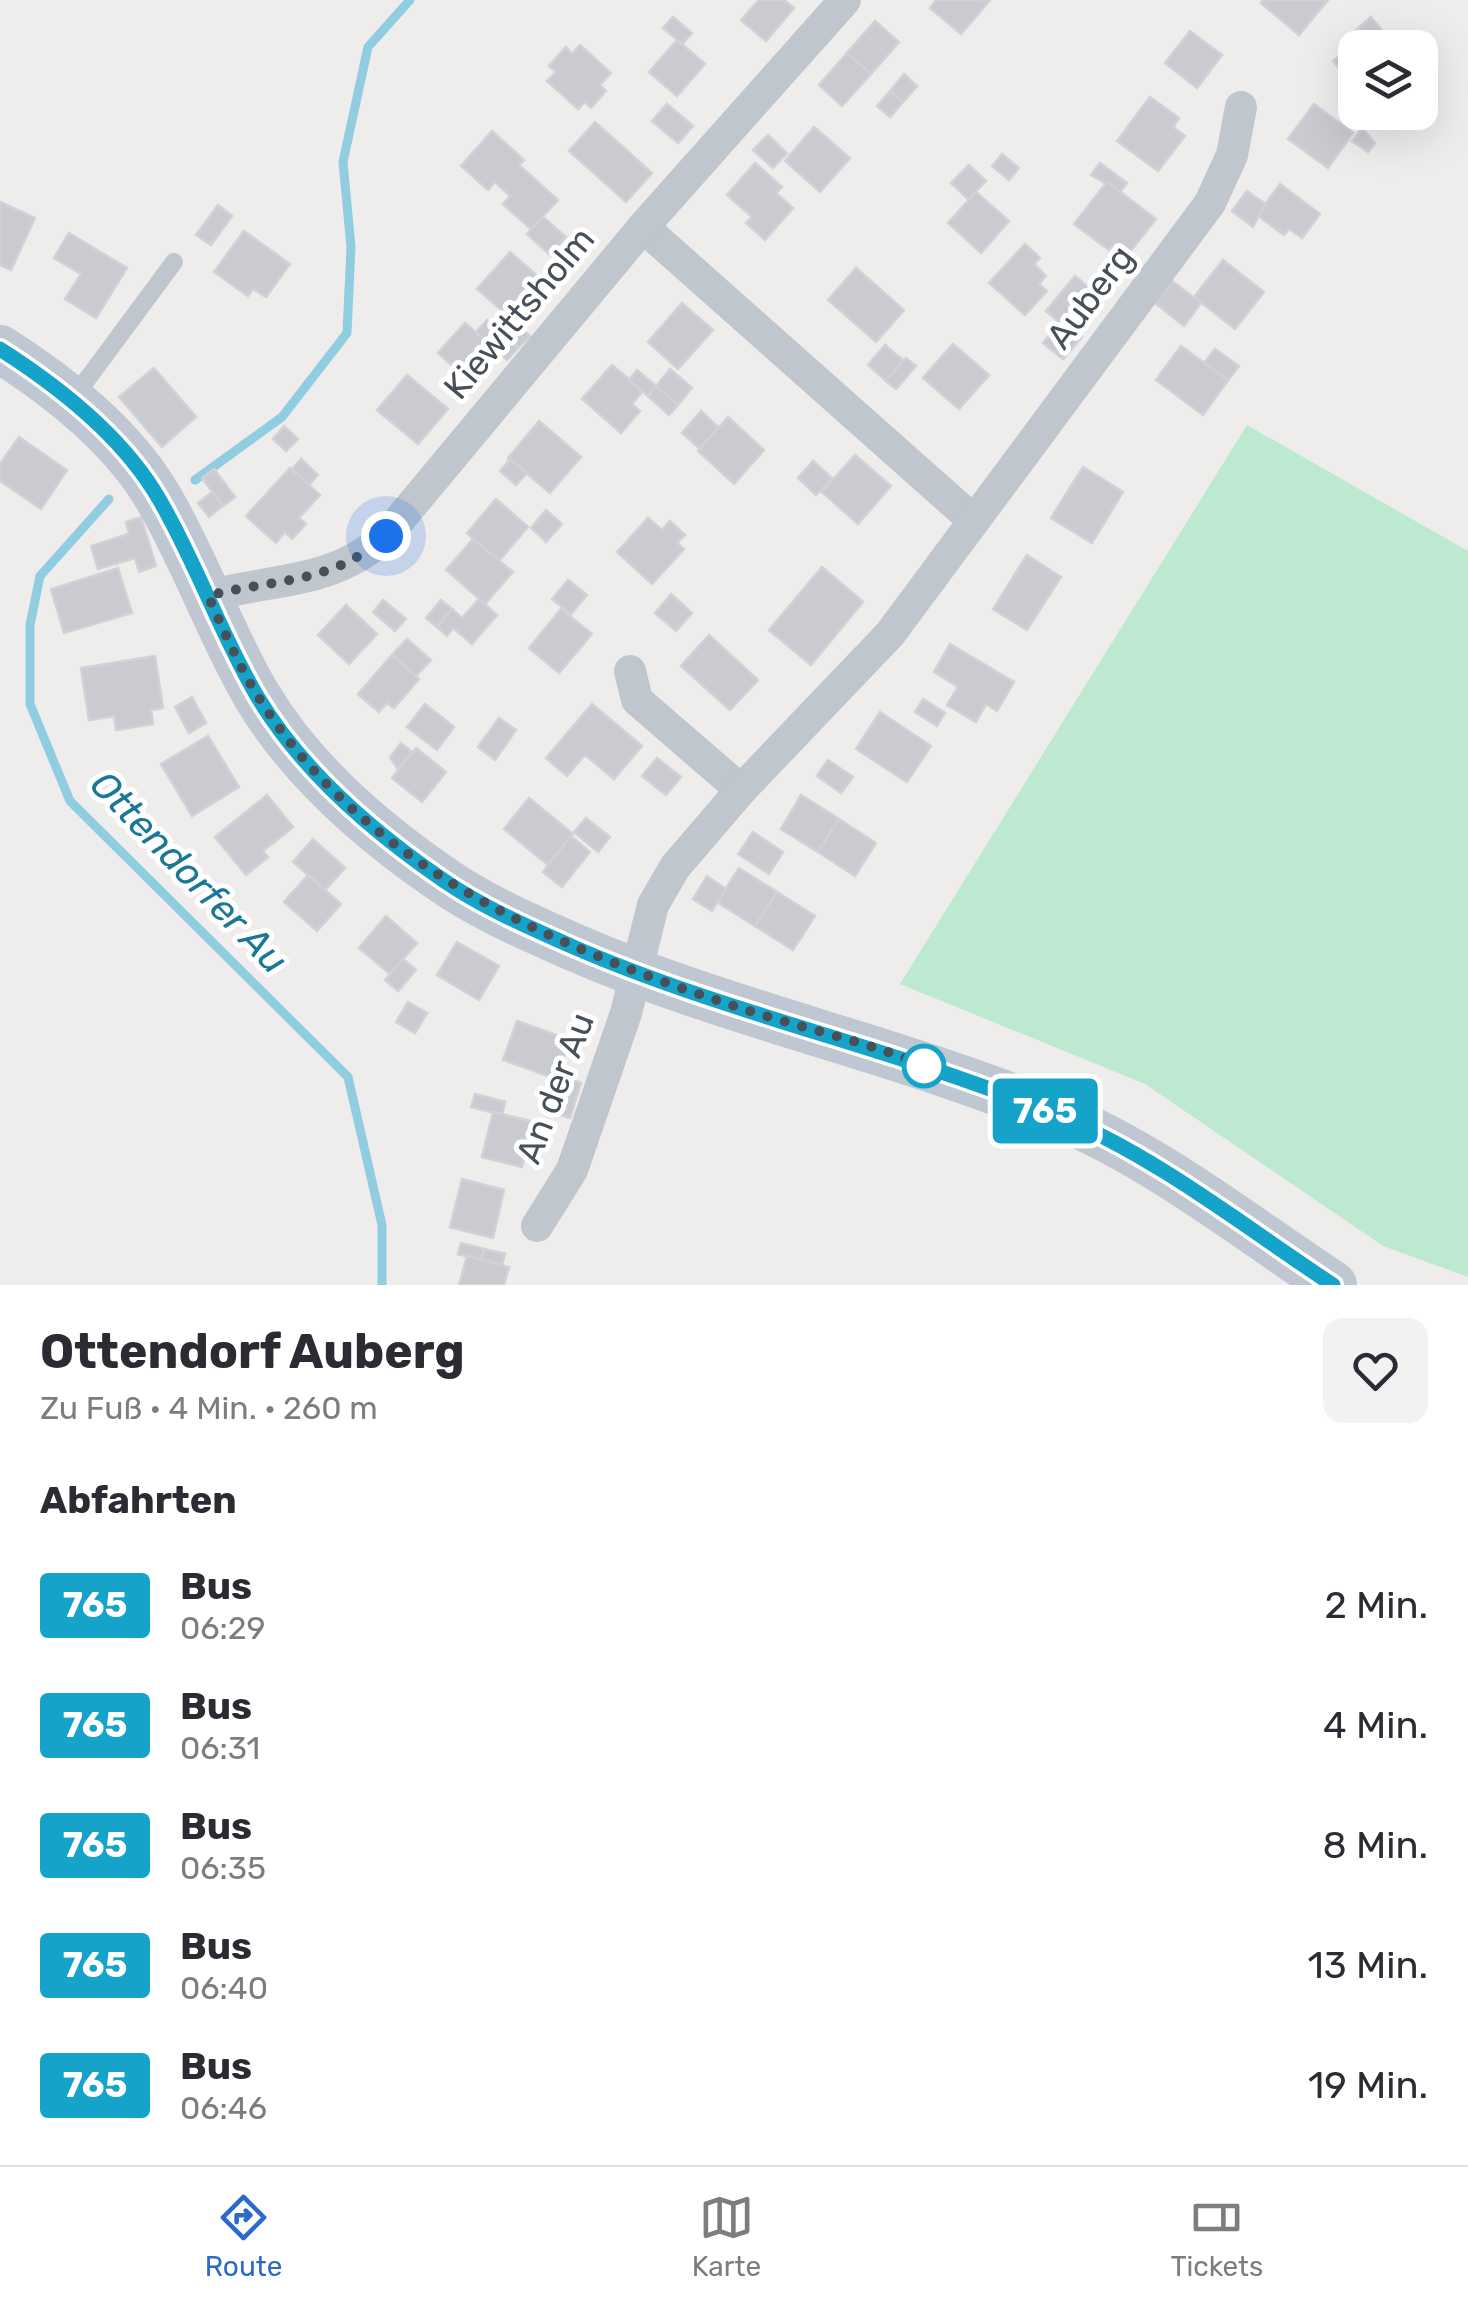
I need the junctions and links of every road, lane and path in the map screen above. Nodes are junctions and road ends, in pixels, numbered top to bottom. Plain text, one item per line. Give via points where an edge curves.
1 (846, 0) edge
2 (1241, 107) dead end
3 (643, 227) junction
4 (174, 262) dead end
5 (0, 348) edge
6 (71, 402) junction
7 (973, 520) junction
8 (208, 596) junction
9 (630, 671) dead end
10 (741, 790) junction
11 (635, 973) junction
12 (537, 1226) dead end
13 (1333, 1285) edge

1 - 3 street, Kiewittsholm
2 - 7 street, Auberg via 1232,155 1210,204
3 - 7 street
3 - 8 street, Kiewittsholm via 386,536 358,561
4 - 6 lane
5 - 6 main road
6 - 8 main road via 157,495
7 - 10 street, Auberg via 890,634
8 - 11 main road via 258,697 292,745 365,820 445,882 521,924
9 - 10 street via 637,700
10 - 11 street, Auberg via 653,905
11 - 12 street, An der Au via 572,1170
11 - 13 main road via 926,1066 1061,1117 1116,1144

